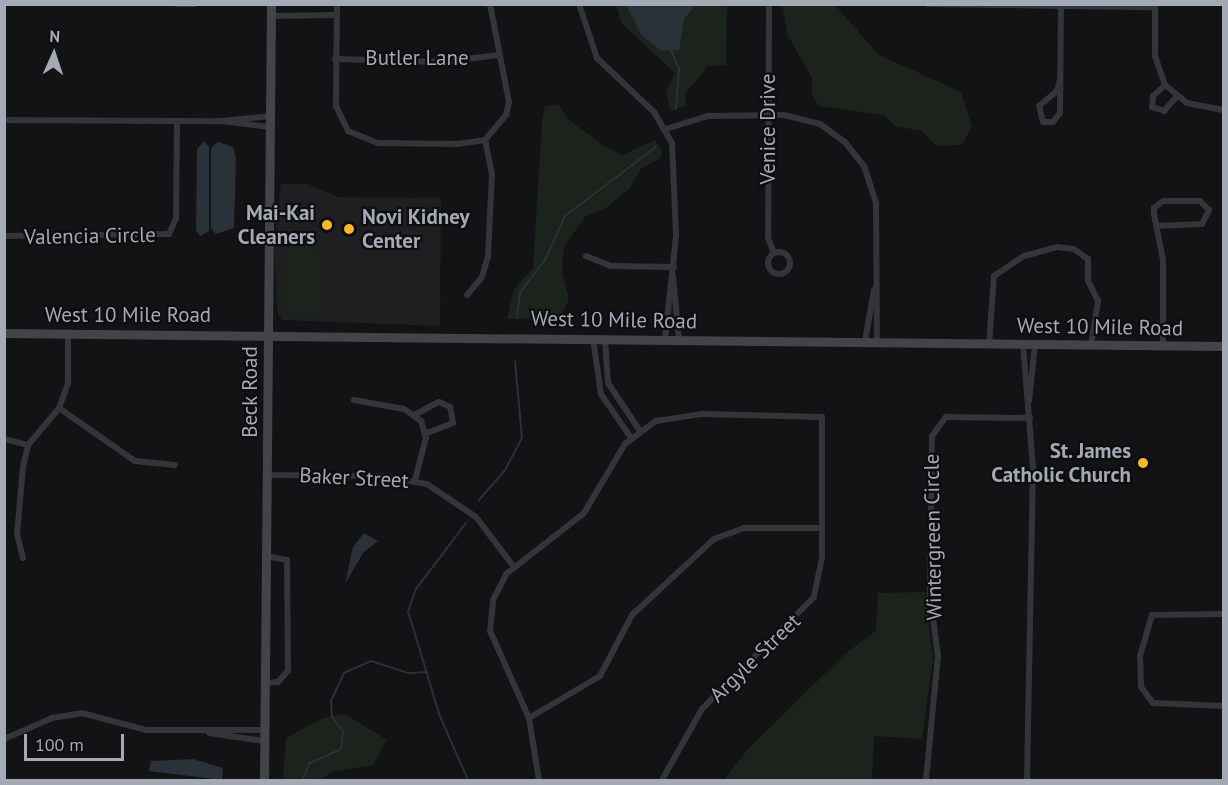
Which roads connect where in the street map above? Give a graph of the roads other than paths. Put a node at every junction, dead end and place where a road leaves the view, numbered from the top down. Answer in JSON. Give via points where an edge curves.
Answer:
{"nodes":[{"id":1,"x":177,"y":4,"type":"edge"},
{"id":2,"x":194,"y":4,"type":"edge"},
{"id":3,"x":271,"y":4,"type":"edge"},
{"id":4,"x":337,"y":4,"type":"edge"},
{"id":5,"x":490,"y":4,"type":"edge"},
{"id":6,"x":579,"y":4,"type":"edge"},
{"id":7,"x":769,"y":4,"type":"edge"},
{"id":8,"x":928,"y":5,"type":"edge"},
{"id":9,"x":1061,"y":6,"type":"edge"},
{"id":10,"x":1155,"y":6,"type":"edge"},
{"id":11,"x":336,"y":15,"type":"junction"},
{"id":12,"x":271,"y":16,"type":"junction"},
{"id":13,"x":499,"y":55,"type":"junction"},
{"id":14,"x":335,"y":59,"type":"junction"},
{"id":15,"x":1060,"y":80,"type":"junction"},
{"id":16,"x":1165,"y":85,"type":"junction"},
{"id":17,"x":1176,"y":97,"type":"junction"},
{"id":18,"x":1224,"y":110,"type":"edge"},
{"id":19,"x":769,"y":115,"type":"junction"},
{"id":20,"x":270,"y":116,"type":"junction"},
{"id":21,"x":4,"y":120,"type":"edge"},
{"id":22,"x":177,"y":121,"type":"junction"},
{"id":23,"x":221,"y":121,"type":"junction"},
{"id":24,"x":270,"y":127,"type":"junction"},
{"id":25,"x":666,"y":129,"type":"junction"},
{"id":26,"x":485,"y":140,"type":"junction"},
{"id":27,"x":1156,"y":226,"type":"junction"},
{"id":28,"x":4,"y":236,"type":"edge"},
{"id":29,"x":774,"y":253,"type":"dead end"},
{"id":30,"x":586,"y":256,"type":"dead end"},
{"id":31,"x":674,"y":267,"type":"junction"},
{"id":32,"x":673,"y":276,"type":"junction"},
{"id":33,"x":874,"y":290,"type":"junction"},
{"id":34,"x":467,"y":295,"type":"dead end"},
{"id":35,"x":4,"y":333,"type":"edge"},
{"id":36,"x":68,"y":333,"type":"junction"},
{"id":37,"x":268,"y":334,"type":"junction"},
{"id":38,"x":593,"y":338,"type":"junction"},
{"id":39,"x":605,"y":338,"type":"junction"},
{"id":40,"x":665,"y":339,"type":"junction"},
{"id":41,"x":679,"y":340,"type":"junction"},
{"id":42,"x":865,"y":341,"type":"junction"},
{"id":43,"x":876,"y":342,"type":"junction"},
{"id":44,"x":989,"y":344,"type":"junction"},
{"id":45,"x":1023,"y":344,"type":"junction"},
{"id":46,"x":1035,"y":344,"type":"junction"},
{"id":47,"x":1091,"y":345,"type":"junction"},
{"id":48,"x":1163,"y":346,"type":"junction"},
{"id":49,"x":1224,"y":346,"type":"edge"},
{"id":50,"x":608,"y":383,"type":"junction"},
{"id":51,"x":598,"y":386,"type":"junction"},
{"id":52,"x":354,"y":400,"type":"dead end"},
{"id":53,"x":1029,"y":401,"type":"junction"},
{"id":54,"x":59,"y":408,"type":"junction"},
{"id":55,"x":416,"y":414,"type":"junction"},
{"id":56,"x":1030,"y":418,"type":"junction"},
{"id":57,"x":640,"y":431,"type":"junction"},
{"id":58,"x":425,"y":434,"type":"junction"},
{"id":59,"x":631,"y":438,"type":"junction"},
{"id":60,"x":4,"y":439,"type":"edge"},
{"id":61,"x":28,"y":445,"type":"junction"},
{"id":62,"x":175,"y":465,"type":"dead end"},
{"id":63,"x":267,"y":475,"type":"junction"},
{"id":64,"x":414,"y":480,"type":"junction"},
{"id":65,"x":822,"y":528,"type":"junction"},
{"id":66,"x":266,"y":556,"type":"junction"},
{"id":67,"x":23,"y":558,"type":"dead end"},
{"id":68,"x":514,"y":567,"type":"junction"},
{"id":69,"x":1224,"y":614,"type":"edge"},
{"id":70,"x":265,"y":683,"type":"junction"},
{"id":71,"x":1224,"y":706,"type":"edge"},
{"id":72,"x":529,"y":718,"type":"junction"},
{"id":73,"x":264,"y":730,"type":"junction"},
{"id":74,"x":205,"y":732,"type":"junction"},
{"id":75,"x":4,"y":739,"type":"edge"},
{"id":76,"x":264,"y":741,"type":"junction"},
{"id":77,"x":264,"y":780,"type":"edge"},
{"id":78,"x":539,"y":780,"type":"edge"},
{"id":79,"x":662,"y":780,"type":"edge"},
{"id":80,"x":926,"y":780,"type":"edge"},
{"id":81,"x":1027,"y":780,"type":"edge"}],
"edges":[{"from":1,"to":2,"type":"street"},
{"from":3,"to":12,"type":"main road","name":"Beck Road"},
{"from":4,"to":11,"type":"street"},
{"from":5,"to":13,"type":"street"},
{"from":6,"to":25,"type":"street","via":[[597,58]]},
{"from":7,"to":19,"type":"street","name":"Venice Drive"},
{"from":8,"to":9,"type":"street"},
{"from":9,"to":10,"type":"street"},
{"from":9,"to":15,"type":"street"},
{"from":10,"to":16,"type":"street","via":[[1155,56]]},
{"from":11,"to":12,"type":"street"},
{"from":11,"to":14,"type":"street"},
{"from":12,"to":20,"type":"main road","name":"Beck Road"},
{"from":13,"to":14,"type":"street","name":"Butler Lane","via":[[442,62]]},
{"from":13,"to":26,"type":"street","via":[[509,102],[501,126]]},
{"from":14,"to":26,"type":"street","via":[[340,121],[365,141],[457,144]]},
{"from":15,"to":15,"type":"street","via":[[1059,117],[1043,122],[1039,106],[1057,92]]},
{"from":16,"to":17,"type":"street"},
{"from":16,"to":17,"type":"street","via":[[1153,96],[1152,107],[1164,111]]},
{"from":17,"to":18,"type":"street","via":[[1197,107]]},
{"from":19,"to":25,"type":"street","via":[[708,116]]},
{"from":19,"to":29,"type":"street","name":"Venice Drive","via":[[768,238]]},
{"from":19,"to":33,"type":"street","via":[[820,124],[845,142],[864,166],[876,204]]},
{"from":20,"to":23,"type":"street"},
{"from":20,"to":24,"type":"main road","name":"Beck Road"},
{"from":21,"to":22,"type":"street"},
{"from":22,"to":23,"type":"street"},
{"from":22,"to":28,"type":"street","name":"Valencia Circle","via":[[176,218],[169,234]]},
{"from":23,"to":24,"type":"street"},
{"from":24,"to":37,"type":"main road","name":"Beck Road"},
{"from":25,"to":31,"type":"street","via":[[677,175]]},
{"from":26,"to":34,"type":"street","via":[[492,175],[488,256],[482,277]]},
{"from":27,"to":27,"type":"street","via":[[1154,208],[1163,201],[1200,201],[1209,210],[1199,225]]},
{"from":27,"to":48,"type":"street","via":[[1163,260]]},
{"from":30,"to":31,"type":"street","via":[[611,266]]},
{"from":31,"to":32,"type":"street"},
{"from":32,"to":40,"type":"street","via":[[666,290]]},
{"from":32,"to":41,"type":"street","via":[[678,287]]},
{"from":33,"to":42,"type":"street","via":[[867,304]]},
{"from":33,"to":43,"type":"street"},
{"from":35,"to":36,"type":"main road","name":"West 10 Mile Road"},
{"from":36,"to":37,"type":"main road","name":"West 10 Mile Road"},
{"from":36,"to":54,"type":"street","via":[[68,383]]},
{"from":37,"to":38,"type":"main road","name":"West 10 Mile Road"},
{"from":37,"to":63,"type":"main road","name":"Beck Road"},
{"from":38,"to":39,"type":"main road","name":"West 10 Mile Road"},
{"from":38,"to":51,"type":"street"},
{"from":39,"to":40,"type":"main road","name":"West 10 Mile Road"},
{"from":39,"to":50,"type":"street"},
{"from":40,"to":41,"type":"main road","name":"West 10 Mile Road"},
{"from":41,"to":42,"type":"main road","name":"West 10 Mile Road"},
{"from":42,"to":43,"type":"main road","name":"West 10 Mile Road"},
{"from":43,"to":44,"type":"main road","name":"West 10 Mile Road"},
{"from":44,"to":45,"type":"main road","name":"West 10 Mile Road"},
{"from":44,"to":47,"type":"street","via":[[994,276],[1024,256],[1057,247],[1074,249],[1088,259],[1088,281],[1098,301]]},
{"from":45,"to":46,"type":"main road","name":"West 10 Mile Road"},
{"from":45,"to":53,"type":"street"},
{"from":46,"to":47,"type":"main road","name":"West 10 Mile Road"},
{"from":46,"to":53,"type":"street"},
{"from":47,"to":48,"type":"main road","name":"West 10 Mile Road"},
{"from":48,"to":49,"type":"main road","name":"West 10 Mile Road"},
{"from":50,"to":51,"type":"street"},
{"from":50,"to":57,"type":"street"},
{"from":51,"to":59,"type":"street"},
{"from":52,"to":55,"type":"street"},
{"from":53,"to":56,"type":"street"},
{"from":54,"to":61,"type":"street"},
{"from":54,"to":62,"type":"street","via":[[135,461]]},
{"from":55,"to":58,"type":"street"},
{"from":55,"to":58,"type":"street","via":[[439,402],[450,407],[453,423]]},
{"from":56,"to":80,"type":"street","name":"Wintergreen Circle","via":[[946,417],[932,436],[930,595],[938,656]]},
{"from":56,"to":81,"type":"street"},
{"from":57,"to":59,"type":"street"},
{"from":57,"to":65,"type":"street","name":"Argyle Street","via":[[687,414],[822,417]]},
{"from":58,"to":64,"type":"street"},
{"from":59,"to":68,"type":"street","via":[[584,513]]},
{"from":60,"to":61,"type":"street"},
{"from":61,"to":67,"type":"street","via":[[17,534]]},
{"from":63,"to":64,"type":"street","name":"Baker Street"},
{"from":63,"to":66,"type":"main road","name":"Beck Road"},
{"from":64,"to":68,"type":"street","name":"Baker Street","via":[[465,507]]},
{"from":65,"to":72,"type":"street","via":[[744,528],[714,539],[632,615],[600,676]]},
{"from":65,"to":79,"type":"street","name":"Argyle Street","via":[[821,575],[810,603],[702,709]]},
{"from":66,"to":70,"type":"main road","name":"Beck Road"},
{"from":66,"to":70,"type":"street","via":[[287,560],[288,671],[279,682]]},
{"from":68,"to":72,"type":"street","via":[[497,587],[490,631]]},
{"from":69,"to":71,"type":"street","via":[[1152,615],[1140,656],[1141,687],[1153,703]]},
{"from":70,"to":73,"type":"main road","name":"Beck Road"},
{"from":72,"to":78,"type":"street"},
{"from":73,"to":74,"type":"street"},
{"from":73,"to":76,"type":"main road","name":"Beck Road"},
{"from":74,"to":75,"type":"street","via":[[140,729],[82,713],[52,718]]},
{"from":74,"to":76,"type":"street","via":[[225,739]]},
{"from":76,"to":77,"type":"main road","name":"Beck Road"}]}
